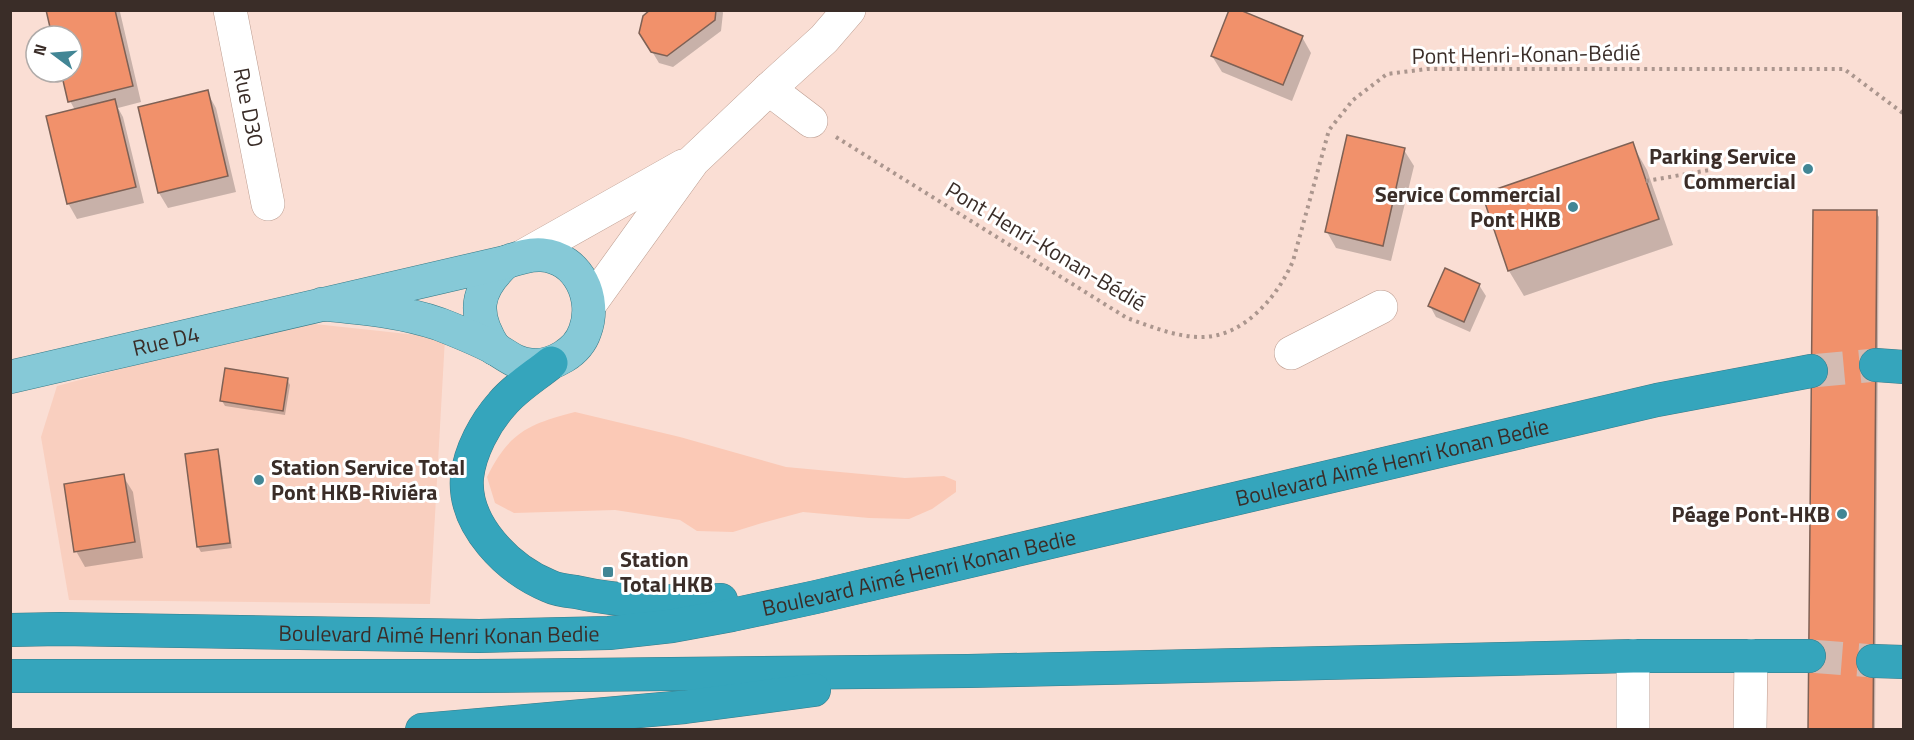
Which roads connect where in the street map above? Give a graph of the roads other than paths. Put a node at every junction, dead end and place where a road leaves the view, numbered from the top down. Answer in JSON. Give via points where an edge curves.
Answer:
{"nodes":[{"id":1,"x":230,"y":10,"type":"edge"},
{"id":2,"x":849,"y":10,"type":"edge"},
{"id":3,"x":769,"y":89,"type":"junction"},
{"id":4,"x":811,"y":121,"type":"road end"},
{"id":5,"x":693,"y":161,"type":"junction"},
{"id":6,"x":268,"y":204,"type":"dead end"},
{"id":7,"x":516,"y":259,"type":"junction"},
{"id":8,"x":322,"y":304,"type":"junction"},
{"id":9,"x":590,"y":304,"type":"junction"},
{"id":10,"x":1381,"y":307,"type":"dead end"},
{"id":11,"x":495,"y":349,"type":"junction"},
{"id":12,"x":1292,"y":353,"type":"dead end"},
{"id":13,"x":551,"y":363,"type":"junction"},
{"id":14,"x":1811,"y":371,"type":"tunnel mouth"},
{"id":15,"x":10,"y":377,"type":"edge"},
{"id":16,"x":816,"y":597,"type":"junction"},
{"id":17,"x":10,"y":630,"type":"edge"},
{"id":18,"x":1633,"y":656,"type":"junction"},
{"id":19,"x":1751,"y":656,"type":"junction"},
{"id":20,"x":1809,"y":656,"type":"tunnel mouth"},
{"id":21,"x":968,"y":671,"type":"junction"},
{"id":22,"x":10,"y":676,"type":"edge"},
{"id":23,"x":422,"y":729,"type":"edge"},
{"id":24,"x":1633,"y":729,"type":"edge"},
{"id":25,"x":1750,"y":729,"type":"edge"}],
"edges":[{"from":1,"to":6,"type":"street","name":"Rue D30"},
{"from":2,"to":3,"type":"street","via":[[824,39]]},
{"from":3,"to":4,"type":"street"},
{"from":3,"to":5,"type":"street"},
{"from":5,"to":7,"type":"street"},
{"from":5,"to":9,"type":"street"},
{"from":7,"to":8,"type":"main road","name":"Rue D4"},
{"from":7,"to":9,"type":"main road","name":"Rue D4","via":[[543,255],[561,261],[575,272]]},
{"from":7,"to":11,"type":"main road","via":[[491,275],[482,293],[484,333]]},
{"from":8,"to":11,"type":"main road","name":"Rue D4","via":[[411,316],[440,324]]},
{"from":8,"to":15,"type":"main road","name":"Rue D4"},
{"from":9,"to":13,"type":"main road","via":[[585,333],[574,349]]},
{"from":10,"to":12,"type":"street"},
{"from":11,"to":13,"type":"main road","name":"Rue D4","via":[[512,360],[531,365]]},
{"from":13,"to":16,"type":"highway","via":[[503,403],[486,425],[471,457],[467,479],[471,507],[489,542],[514,567],[550,587],[595,597],[686,602]]},
{"from":14,"to":16,"type":"highway","name":"Boulevard Aimé Henri Konan Bedie","via":[[1657,400]]},
{"from":16,"to":17,"type":"highway","name":"Boulevard Aimé Henri Konan Bedie","via":[[672,626],[609,633],[479,636]]},
{"from":18,"to":19,"type":"highway","name":"Boulevard Aimé Henri Konan Bedie"},
{"from":18,"to":21,"type":"highway","name":"Boulevard Aimé Henri Konan Bedie"},
{"from":18,"to":24,"type":"street"},
{"from":19,"to":20,"type":"highway","name":"Boulevard Aimé Henri Konan Bedie"},
{"from":19,"to":25,"type":"street"},
{"from":21,"to":22,"type":"highway","name":"Boulevard Aimé Henri Konan Bedie"},
{"from":21,"to":23,"type":"highway","via":[[685,707]]}]}
